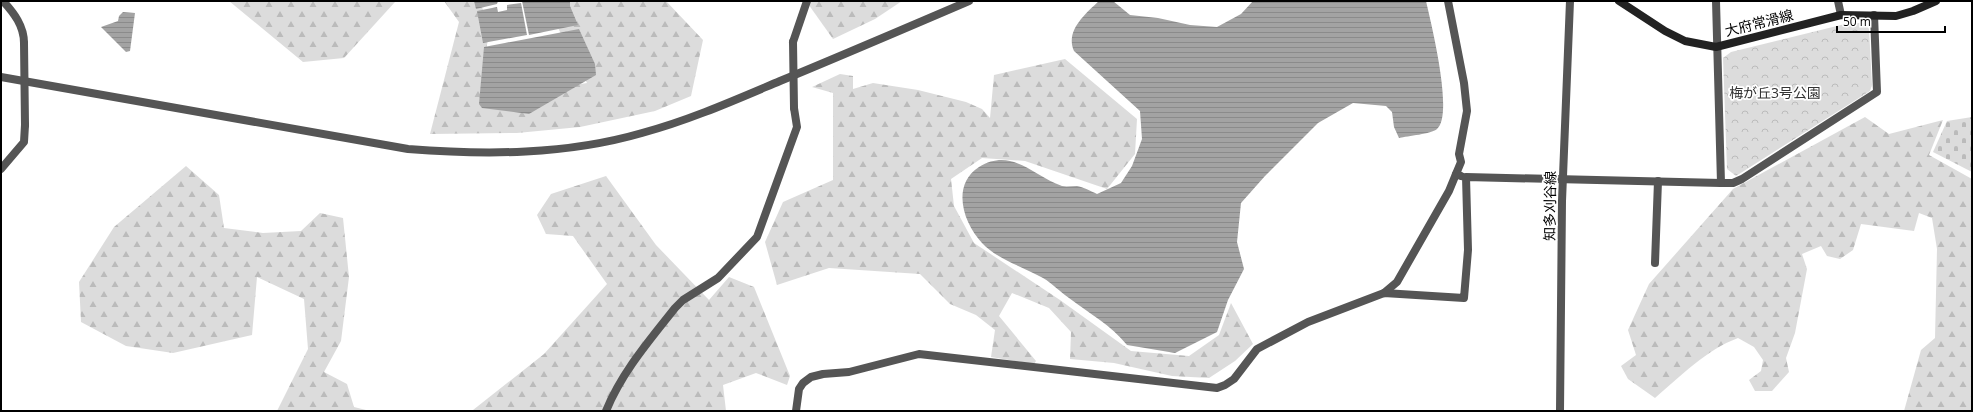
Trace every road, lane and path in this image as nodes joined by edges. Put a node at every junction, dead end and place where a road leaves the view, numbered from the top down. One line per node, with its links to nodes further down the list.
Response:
1 (2, 1): 14 (street, bridge)
2 (807, 1): 22 (street, bridge)
3 (969, 1): 13 (street)
4 (1448, 1): 15 (street)
5 (1570, 1): 17 (street, 知多刈谷線)
6 (1619, 1): 12 (main road, 大府常滑線)
7 (1716, 1): 12 (street)
8 (1838, 1): 11 (street)
9 (1936, 1): 10 (main road, 大府常滑線)
10 (1874, 15): 11 (main road, 大府常滑線); 19 (street)
11 (1842, 16): 12 (main road, 大府常滑線)
12 (1716, 47): 19 (street)
13 (1, 77)
14 (1, 169)
15 (1456, 174): 16 (street); 21 (street)
16 (1466, 177): 17 (street); 21 (street)
17 (1563, 180): 18 (street); 24 (street, 知多刈谷線)
18 (1658, 181): 19 (street); 20 (street)
19 (1721, 183)
20 (1655, 262)
21 (1384, 293): 23 (street)
22 (606, 411)
23 (796, 411)
24 (1560, 411)

